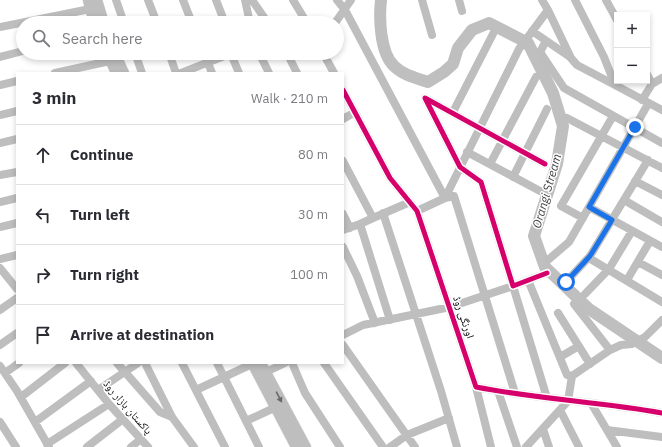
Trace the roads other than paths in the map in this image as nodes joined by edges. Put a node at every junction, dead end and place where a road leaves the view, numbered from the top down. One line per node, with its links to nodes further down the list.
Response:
1 (97, 0): 23 (main road)
2 (116, 0): 24 (street)
3 (148, 0): 25 (street)
4 (183, 0): 26 (street)
5 (216, 0): 27 (street)
6 (245, 0): 28 (street)
7 (252, 0): 29 (street)
8 (293, 0): 30 (street)
9 (337, 0): 17 (street)
10 (351, 0): 17 (street)
11 (422, 0): 36 (street)
12 (459, 0): 19 (street)
13 (542, 0): 18 (street)
14 (575, 0): 70 (street)
15 (606, 0): 20 (street)
16 (89, 4): 21 (street); 22 (main road)
17 (345, 10): 31 (street); 105 (street)
18 (548, 10): 34 (street); 40 (street)
19 (462, 11)
20 (614, 15)
21 (43, 16)
22 (92, 16)
23 (102, 16)
24 (122, 16)
25 (154, 16)
26 (189, 16)
27 (222, 16)
28 (248, 16)
29 (263, 16)
30 (303, 16)
31 (340, 16)
32 (16, 23): 33 (street)
33 (0, 27)
34 (532, 31): 37 (street); 82 (street)
35 (494, 32): 77 (street)
36 (432, 35)
37 (546, 41): 40 (street); 79 (street)
38 (16, 53): 39 (street)
39 (0, 57)
40 (570, 57): 70 (street)
41 (98, 60): 53 (street)
42 (112, 60): 54 (main road)
43 (114, 60): 55 (main road)
44 (137, 60): 56 (street)
45 (171, 60): 57 (street)
46 (207, 60): 52 (street)
47 (215, 60): 52 (street)
48 (234, 60): 60 (street)
49 (262, 60): 61 (street)
50 (290, 60): 62 (street)
51 (327, 60): 63 (street)
52 (208, 63): 58 (street); 59 (street)
53 (58, 72)
54 (116, 72)
55 (123, 72)
56 (142, 72)
57 (176, 72)
58 (184, 72)
59 (212, 72)
60 (239, 72)
61 (268, 72)
62 (296, 72)
63 (333, 72)
64 (536, 77): 86 (street)
65 (662, 78): 68 (street)
66 (650, 80): 68 (street)
67 (16, 81): 69 (street)
68 (652, 84): 72 (street)
69 (0, 85)
70 (615, 85): 72 (street)
71 (344, 92): 76 (street, اورنگی روڈ)
72 (645, 102): 74 (street); 83 (street)
73 (547, 109): 91 (street)
74 (662, 110)
75 (16, 111): 78 (street)
76 (355, 112): 80 (street); 108 (street, اورنگی روڈ)
77 (453, 112): 82 (street); 96 (street)
78 (0, 115)
79 (613, 116): 83 (street); 84 (street)
80 (344, 118)
81 (567, 118): 84 (street)
82 (480, 127): 86 (street); 90 (street)
83 (635, 127): 88 (street); 89 (street)
84 (602, 136): 89 (street); 113 (street)
85 (16, 139): 87 (street)
86 (502, 140): 91 (street); 94 (street)
87 (0, 143)
88 (662, 143)
89 (623, 147): 92 (street); 109 (street)
90 (467, 152): 94 (street); 96 (street)
91 (525, 152): 95 (street); 100 (street)
92 (648, 160): 97 (street); 101 (street)
93 (344, 163): 112 (street)
94 (490, 164): 100 (street)
95 (545, 164)
96 (460, 167): 105 (street); 138 (street)
97 (662, 168)
98 (16, 172): 99 (street)
99 (0, 175)
100 (513, 177): 102 (street)
101 (635, 181): 103 (street); 106 (street)
102 (540, 191)
103 (662, 195)
104 (16, 198): 107 (street)
105 (445, 198): 110 (street); 140 (street)
106 (624, 200): 115 (street); 116 (street)
107 (0, 202)
108 (410, 202): 110 (street, اورنگی روڈ); 111 (street)
109 (589, 207): 113 (street); 115 (street)
110 (417, 211): 144 (street, اورنگی روڈ)
111 (384, 213): 112 (street); 147 (street)
112 (373, 218): 118 (street)
113 (583, 218): 128 (street)
114 (344, 219): 120 (street)
115 (612, 220): 121 (street); 126 (street)
116 (662, 222)
117 (16, 223): 119 (street)
118 (360, 224): 120 (street); 148 (street)
119 (0, 227)
120 (346, 229)
121 (632, 231): 122 (street); 130 (street)
122 (650, 241): 123 (street); 129 (street)
123 (662, 247)
124 (344, 249): 150 (street)
125 (16, 255): 127 (street)
126 (589, 258): 130 (street); 137 (street)
127 (0, 259)
128 (548, 260)
129 (638, 262): 133 (street); 135 (street)
130 (609, 269): 135 (street); 139 (street)
131 (1, 270): 136 (street)
132 (546, 273): 134 (street)
133 (662, 275)
134 (528, 280): 138 (street); 157 (street)
135 (627, 280): 142 (street)
136 (14, 281)
137 (566, 282)
138 (513, 286): 140 (street); 185 (street)
139 (585, 294)
140 (485, 295): 144 (street); 183 (street)
141 (16, 299): 145 (street)
142 (662, 302)
143 (574, 304): 156 (street)
144 (450, 307): 147 (street); 179 (street, اورنگی روڈ)
145 (0, 310)
146 (558, 313): 155 (street)
147 (417, 315): 148 (street); 193 (street)
148 (390, 320): 150 (street)
149 (662, 320): 156 (street)
150 (375, 323): 152 (street)
151 (16, 334): 153 (street)
152 (344, 334)
153 (0, 345)
154 (344, 346): 200 (street)
155 (579, 346): 157 (street); 172 (street)
156 (610, 350): 172 (street)
157 (560, 357): 176 (street)
158 (17, 364): 175 (street)
159 (64, 364): 184 (street)
160 (77, 364): 178 (street, پاکستان بازار روڈ)
161 (118, 364): 173 (street)
162 (136, 364): 173 (street)
163 (146, 364): 192 (street)
164 (183, 364): 181 (street)
165 (218, 364): 177 (street)
166 (253, 364): 177 (street)
167 (255, 364): 189 (main road)
168 (256, 364): 174 (main road)
169 (283, 364): 174 (street)
170 (292, 364): 213 (street)
171 (325, 364): 214 (street)
172 (590, 364): 176 (street)
173 (123, 372): 180 (street); 192 (street)
174 (266, 372): 212 (main road, one-way to 212)
175 (3, 373): 184 (street)
176 (572, 376): 186 (street)
177 (224, 377): 181 (street); 195 (street)
178 (91, 381): 180 (street, پاکستان بازار روڈ); 197 (street)
179 (476, 387): 182 (street); 218 (street, اورنگی روڈ)
180 (98, 390): 188 (street, پاکستان بازار روڈ)
181 (196, 390): 209 (street)
182 (498, 391): 183 (street); 219 (street)
183 (515, 394): 185 (street)
184 (21, 397): 197 (street)
185 (547, 398): 186 (street)
186 (568, 401): 187 (street); 190 (street)
187 (591, 403): 191 (street); 199 (street)
188 (109, 404): 194 (street, پاکستان بازار روڈ); 203 (street)
189 (274, 408): 195 (street); 211 (main road)
190 (560, 410): 198 (street); 222 (street)
191 (662, 413)
192 (172, 417): 208 (street)
193 (449, 418): 200 (street); 217 (street)
194 (123, 419): 202 (street, پاکستان بازار روڈ); 205 (street)
195 (246, 421): 210 (street)
196 (0, 422): 204 (street)
197 (35, 422): 203 (street)
198 (543, 429): 220 (street); 221 (street)
199 (607, 430): 201 (street); 223 (street)
200 (407, 435): 215 (street); 216 (street)
201 (662, 437)
202 (141, 439): 206 (street); 207 (street, پاکستان بازار روڈ)
203 (48, 445)
204 (16, 447)
205 (87, 447)
206 (131, 447)
207 (148, 447)
208 (194, 447)
209 (225, 447)
210 (258, 447)
211 (296, 447)
212 (306, 447)
213 (340, 447)
214 (383, 447)
215 (390, 447)
216 (415, 447)
217 (457, 447)
218 (491, 447)
219 (517, 447)
220 (526, 447)
221 (549, 447)
222 (579, 447)
223 (617, 447)

